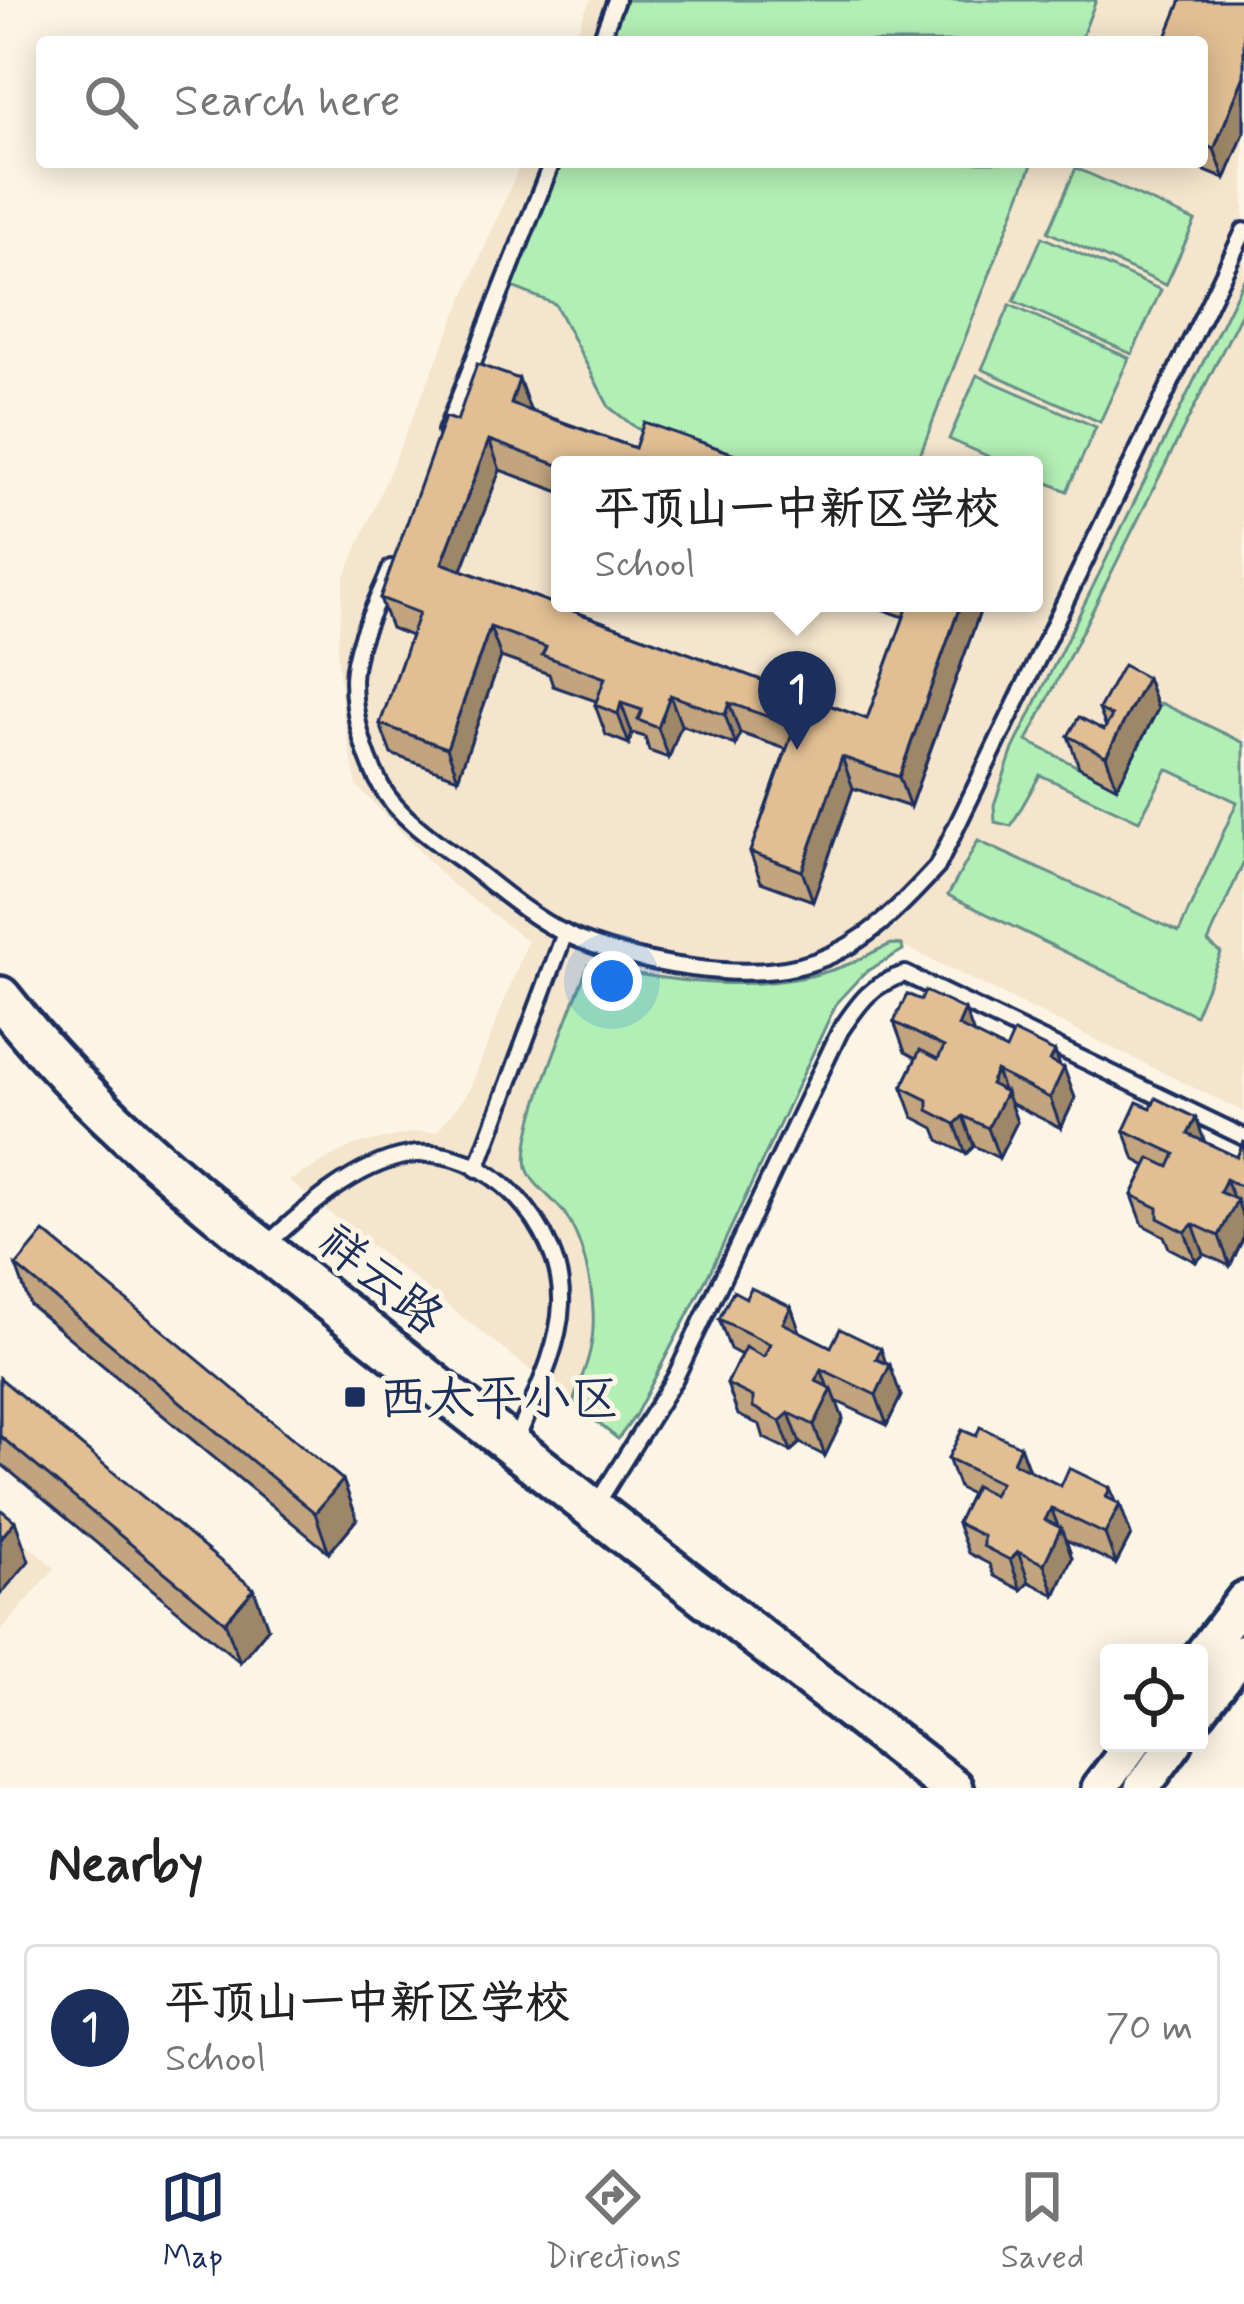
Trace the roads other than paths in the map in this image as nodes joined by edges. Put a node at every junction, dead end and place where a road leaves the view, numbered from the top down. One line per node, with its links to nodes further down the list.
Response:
1 (616, 0): 2 (lane)
2 (602, 36)
3 (550, 168): 5 (lane)
4 (1244, 231): 7 (lane)
5 (441, 443)
6 (398, 551): 7 (lane)
7 (565, 933): 10 (lane)
8 (0, 997): 11 (main road, 祥云路)
9 (1244, 1137): 13 (lane)
10 (477, 1169): 11 (lane); 12 (lane)
11 (263, 1248): 12 (main road, 祥云路)
12 (514, 1448): 13 (main road, 祥云路)
13 (593, 1509): 20 (main road, 祥云路)
14 (1244, 1599): 15 (street)
15 (1208, 1646)
16 (1244, 1651): 17 (street)
17 (1208, 1699)
18 (1126, 1752): 21 (street)
19 (1168, 1752): 22 (street)
20 (952, 1788)
21 (1099, 1788)
22 (1142, 1788)

